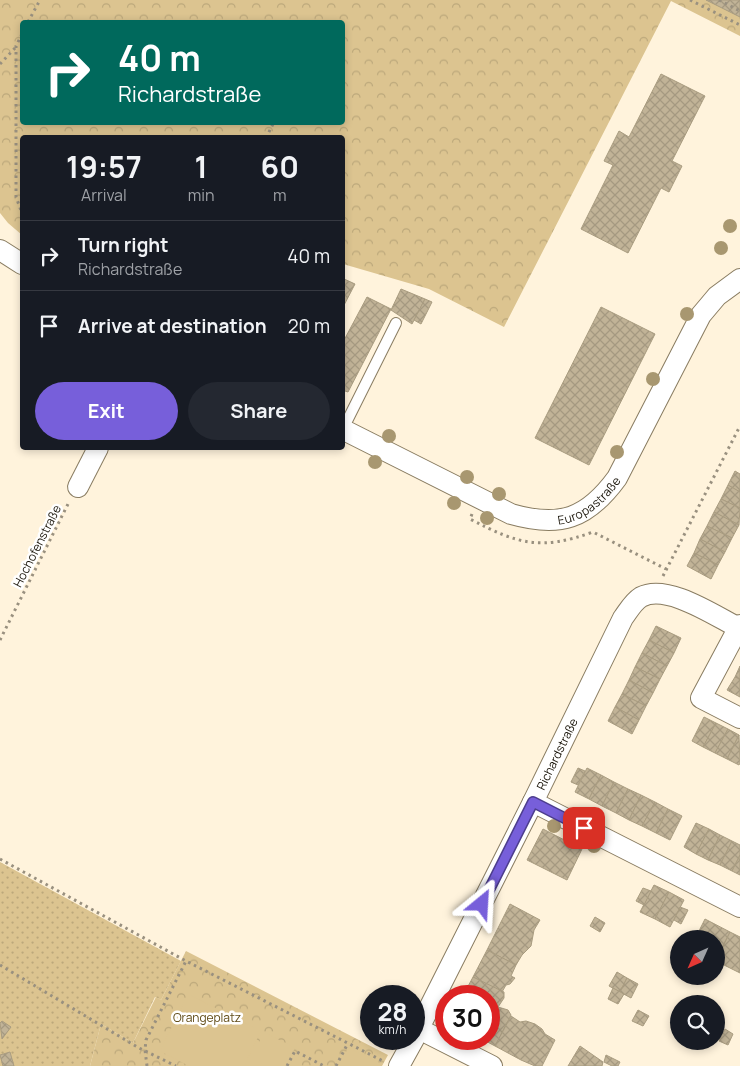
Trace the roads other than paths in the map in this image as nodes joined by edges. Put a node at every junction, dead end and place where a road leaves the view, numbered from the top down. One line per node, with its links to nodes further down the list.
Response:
1 (0, 250): 2 (street)
2 (20, 263)
3 (740, 279): 6 (street, Europastraße)
4 (396, 323): 5 (lane)
5 (345, 425)
6 (345, 430)
7 (97, 450): 8 (street)
8 (78, 488)
9 (739, 627): 10 (street); 11 (street, Richardstraße)
10 (740, 718)
11 (533, 802): 12 (street, Richardstraße); 13 (street)
12 (740, 907)
13 (425, 1015)
14 (425, 1039): 17 (street)
15 (403, 1050): 16 (street)
16 (392, 1064)
17 (492, 1066)

